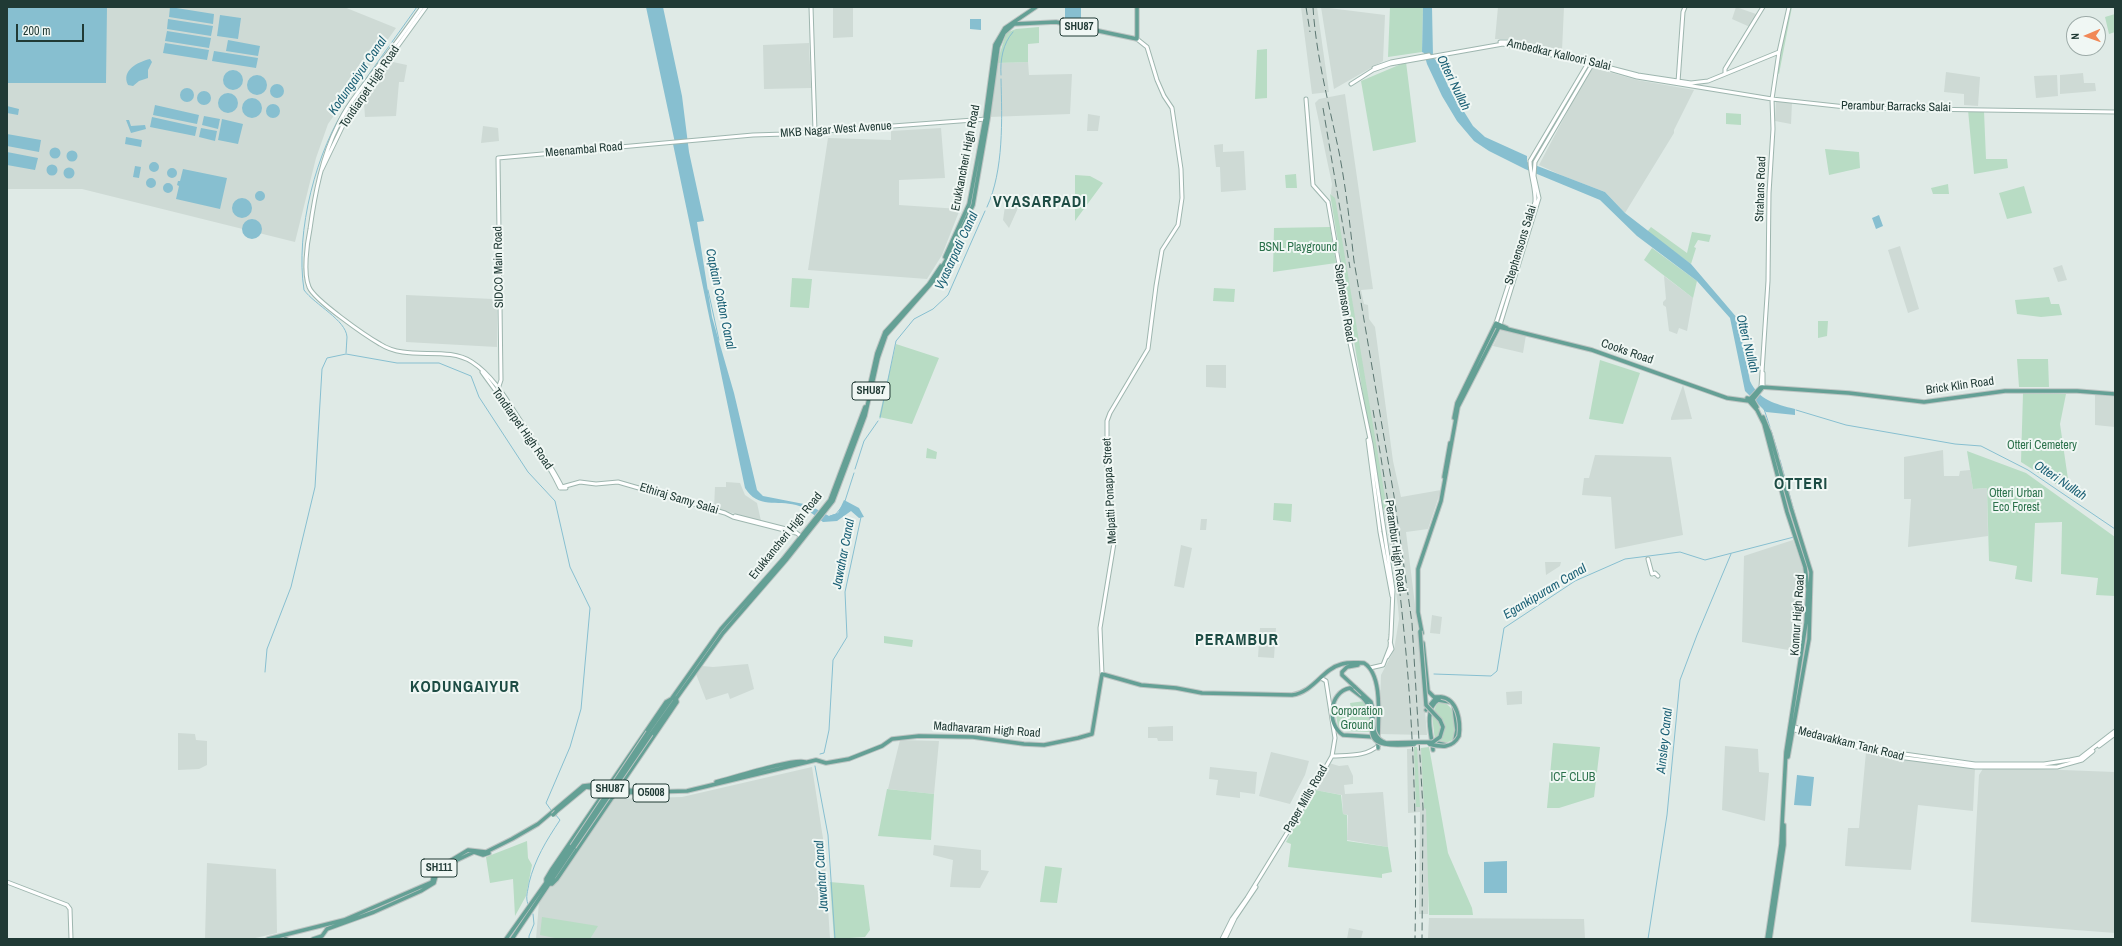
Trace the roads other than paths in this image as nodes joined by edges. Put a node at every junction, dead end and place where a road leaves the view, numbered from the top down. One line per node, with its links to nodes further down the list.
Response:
1 (422, 7): 22 (main road, Tondiarpet High Road)
2 (426, 7): 22 (main road, Tondiarpet High Road)
3 (811, 7): 19 (main road)
4 (1036, 7): 18 (main road, Erukkancheri High Road / SHU87)
5 (1137, 7): 9 (main road)
6 (1685, 7): 13 (main road)
7 (1763, 7): 12 (main road)
8 (1789, 7): 10 (main road, Strahans Road)
9 (1137, 39): 18 (main road, SHU87); 37 (main road, Melpatti Ponappa Street)
10 (1779, 52): 12 (main road); 16 (main road, Strahans Road)
11 (1590, 63): 13 (main road, Ambedkar Kalloori Salai); 14 (main road, Ambedkar Kalloori Salai); 23 (main road, Stephensons Salai); 23 (main road, Stephensons Salai)
12 (1725, 73): 13 (main road)
13 (1678, 83): 16 (main road, Perambur Barracks Salai)
14 (1350, 84)
15 (1306, 99): 33 (main road, Stephenson Road)
16 (1772, 99): 17 (main road, Perambur Barracks Salai); 26 (main road, Strahans Road)
17 (2115, 112)
18 (987, 119): 19 (main road, MKB Nagar West Avenue); 30 (main road, Erukkancheri High Road / SHU87)
19 (815, 131): 20 (main road, MKB Nagar West Avenue)
20 (670, 143): 21 (main road, Meenambal Road)
21 (498, 158): 25 (main road, SIDCO Main Road)
22 (321, 171): 25 (main road, Tondiarpet High Road)
23 (1532, 176): 24 (main road, Stephensons Salai)
24 (1497, 325): 28 (main road, Cooks Road); 34 (main road, Perambur High Road)
25 (497, 389): 29 (main road, Tondiarpet High Road)
26 (1761, 389): 27 (main road, Brick Klin Road); 28 (main road)
27 (2115, 394)
28 (1751, 400): 44 (main road, Konnur High Road); 44 (main road, Konnur High Road)
29 (562, 488): 30 (main road, Ethiraj Samy Salai)
30 (802, 538): 41 (main road, SHU87)
31 (1648, 559): 32 (main road)
32 (1658, 576)
33 (1392, 597): 36 (main road, Perambur High Road)
34 (1420, 629): 40 (main road, Perambur High Road); 52 (main road, bridge)
35 (1367, 665): 36 (main road); 38 (main road); 52 (main road, bridge)
36 (1371, 669): 48 (main road); 49 (main road)
37 (1102, 674): 38 (main road); 60 (main road, Madhavaram High Road)
38 (1321, 678): 50 (main road)
39 (1425, 695): 40 (main road)
40 (1431, 695): 42 (main road)
41 (674, 698): 56 (main road); 57 (main road); 67 (main road, SHU87, bridge)
42 (1440, 698): 43 (main road); 47 (main road, bridge); 52 (main road, bridge); 54 (main road)
43 (1426, 710)
44 (1791, 727): 45 (main road, Medavakkam Tank Road); 46 (main road, Medavakkam Tank Road); 76 (main road, Konnur High Road)
45 (2115, 731)
46 (2115, 734)
47 (1343, 735): 48 (main road); 50 (main road)
48 (1369, 736): 49 (main road)
49 (1378, 737): 53 (main road)
50 (1335, 738): 55 (main road)
51 (1384, 741): 53 (main road, Paper Mills Road)
52 (1433, 742)
53 (1378, 747): 55 (main road, Paper Mills Road)
54 (1434, 750)
55 (1332, 756): 65 (main road, Paper Mills Road)
56 (620, 769): 57 (main road); 59 (main road)
57 (627, 774): 58 (main road)
58 (618, 788): 60 (main road, O5008); 61 (main road)
59 (606, 790): 62 (main road); 64 (main road, SH111)
60 (687, 790): 61 (main road, O5008)
61 (615, 793): 63 (main road)
62 (598, 801): 63 (main road); 67 (main road)
63 (606, 806): 67 (main road)
64 (554, 813): 70 (main road, SH111); 71 (main road, SH111)
65 (1265, 870): 74 (main road, Paper Mills Road); 75 (main road, Paper Mills Road)
66 (7, 882): 69 (main road)
67 (548, 884): 68 (main road, SHU87); 68 (main road, SHU87)
68 (525, 918): 72 (main road, SHU87); 73 (main road, SHU87)
69 (71, 939)
70 (268, 939)
71 (313, 939)
72 (506, 939)
73 (512, 939)
74 (1222, 939)
75 (1225, 939)
76 (1769, 939)

